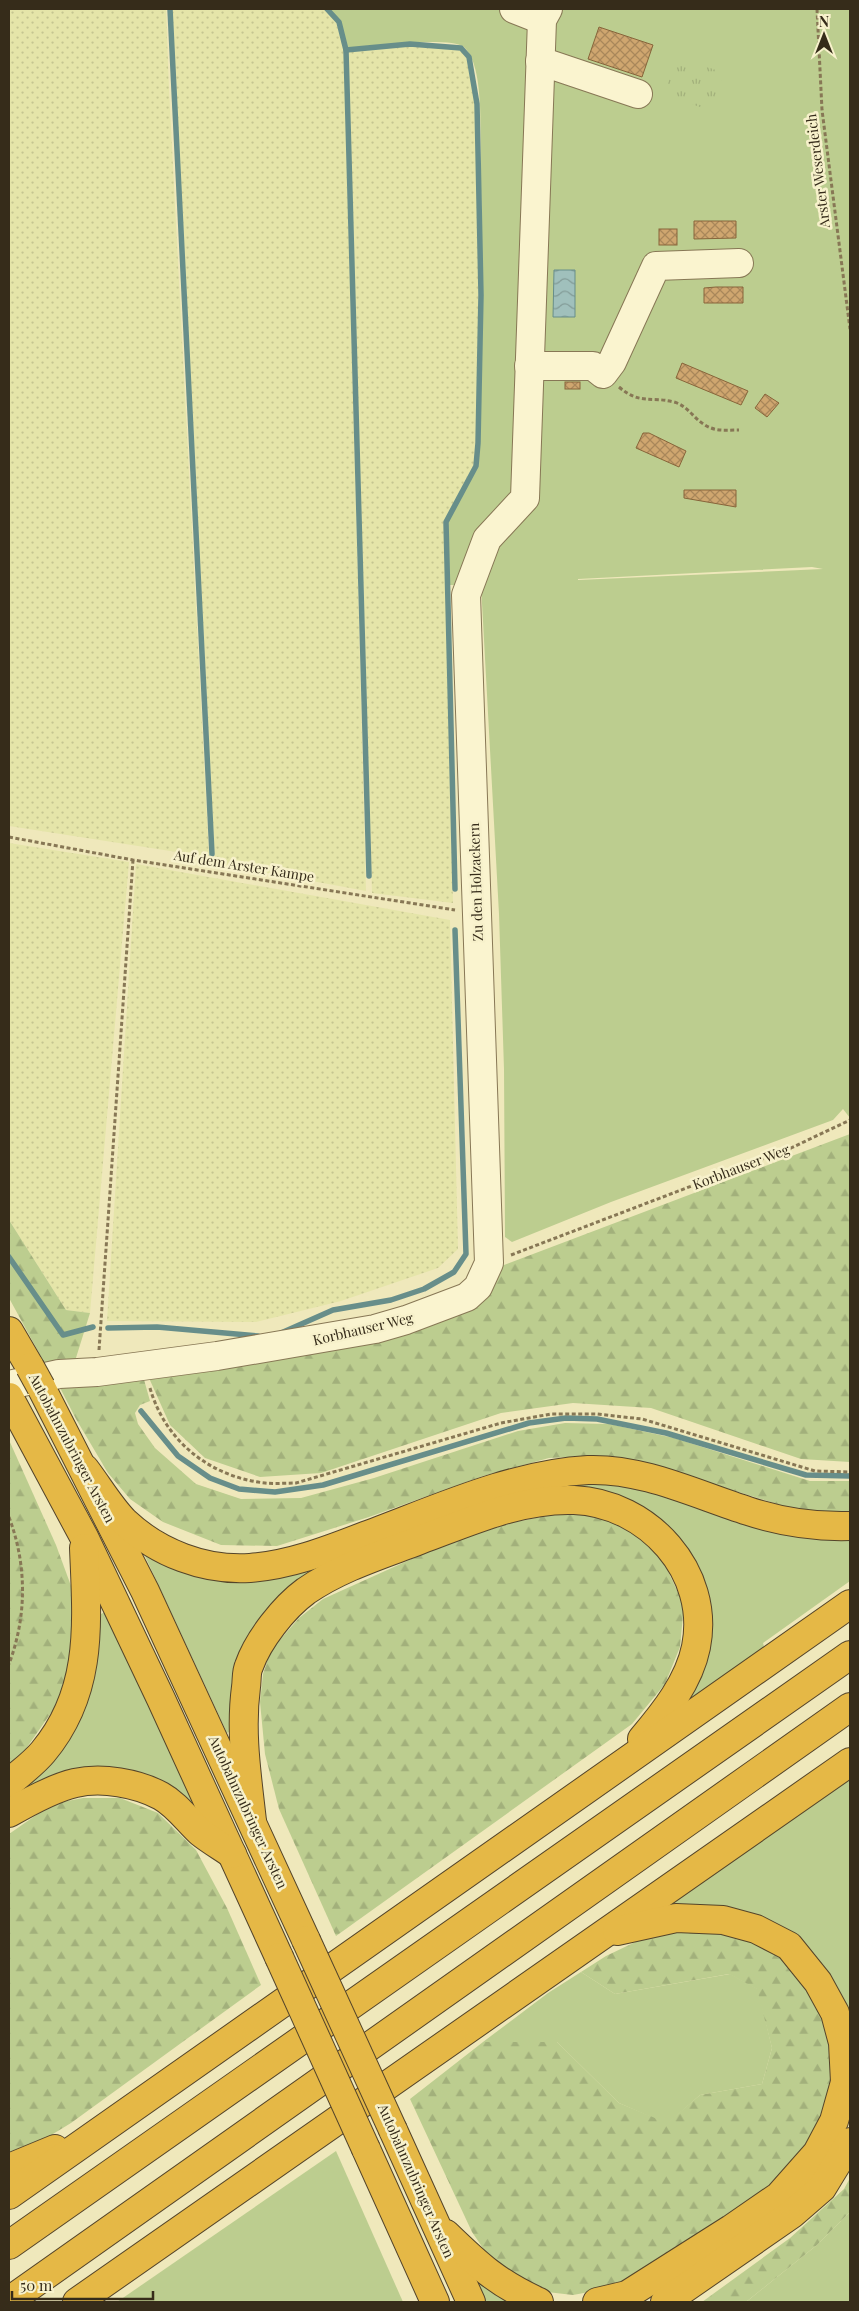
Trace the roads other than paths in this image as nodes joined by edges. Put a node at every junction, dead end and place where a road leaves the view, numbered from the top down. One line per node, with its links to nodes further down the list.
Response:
1 (514, 9): 2 (lane)
2 (545, 14): 3 (lane, Zu den Holzackern)
3 (540, 61): 4 (lane); 6 (lane, Zu den Holzackern)
4 (638, 94)
5 (739, 263): 6 (lane)
6 (529, 366): 7 (lane, Zu den Holzackern)
7 (489, 1263): 9 (lane, Korbhauser Weg)
8 (9, 1331): 11 (highway, Autobahnzubringer Arsten)
9 (9, 1385)
10 (9, 1397): 13 (highway)
11 (85, 1469): 12 (highway); 21 (highway, Autobahnzubringer Arsten)
12 (850, 1526)
13 (84, 1537): 19 (highway); 22 (highway)
14 (850, 1604): 18 (highway)
15 (850, 1655): 29 (highway)
16 (850, 1707): 31 (highway)
17 (850, 1762): 23 (highway)
18 (619, 1766): 21 (highway); 24 (highway)
19 (9, 1783)
20 (9, 1813): 22 (highway)
21 (252, 1821): 28 (highway, Autobahnzubringer Arsten, bridge)
22 (232, 1854): 30 (highway, bridge)
23 (603, 1934): 32 (highway); 37 (highway)
24 (111, 2124): 26 (highway); 27 (highway)
25 (850, 2142): 38 (highway)
26 (9, 2168)
27 (9, 2195)
28 (434, 2222): 35 (highway, Autobahnzubringer Arsten); 36 (highway)
29 (9, 2245)
30 (422, 2273): 33 (highway); 34 (highway)
31 (9, 2301)
32 (77, 2302)
33 (426, 2302)
34 (435, 2302)
35 (471, 2302)
36 (538, 2302)
37 (597, 2302)
38 (665, 2302)

